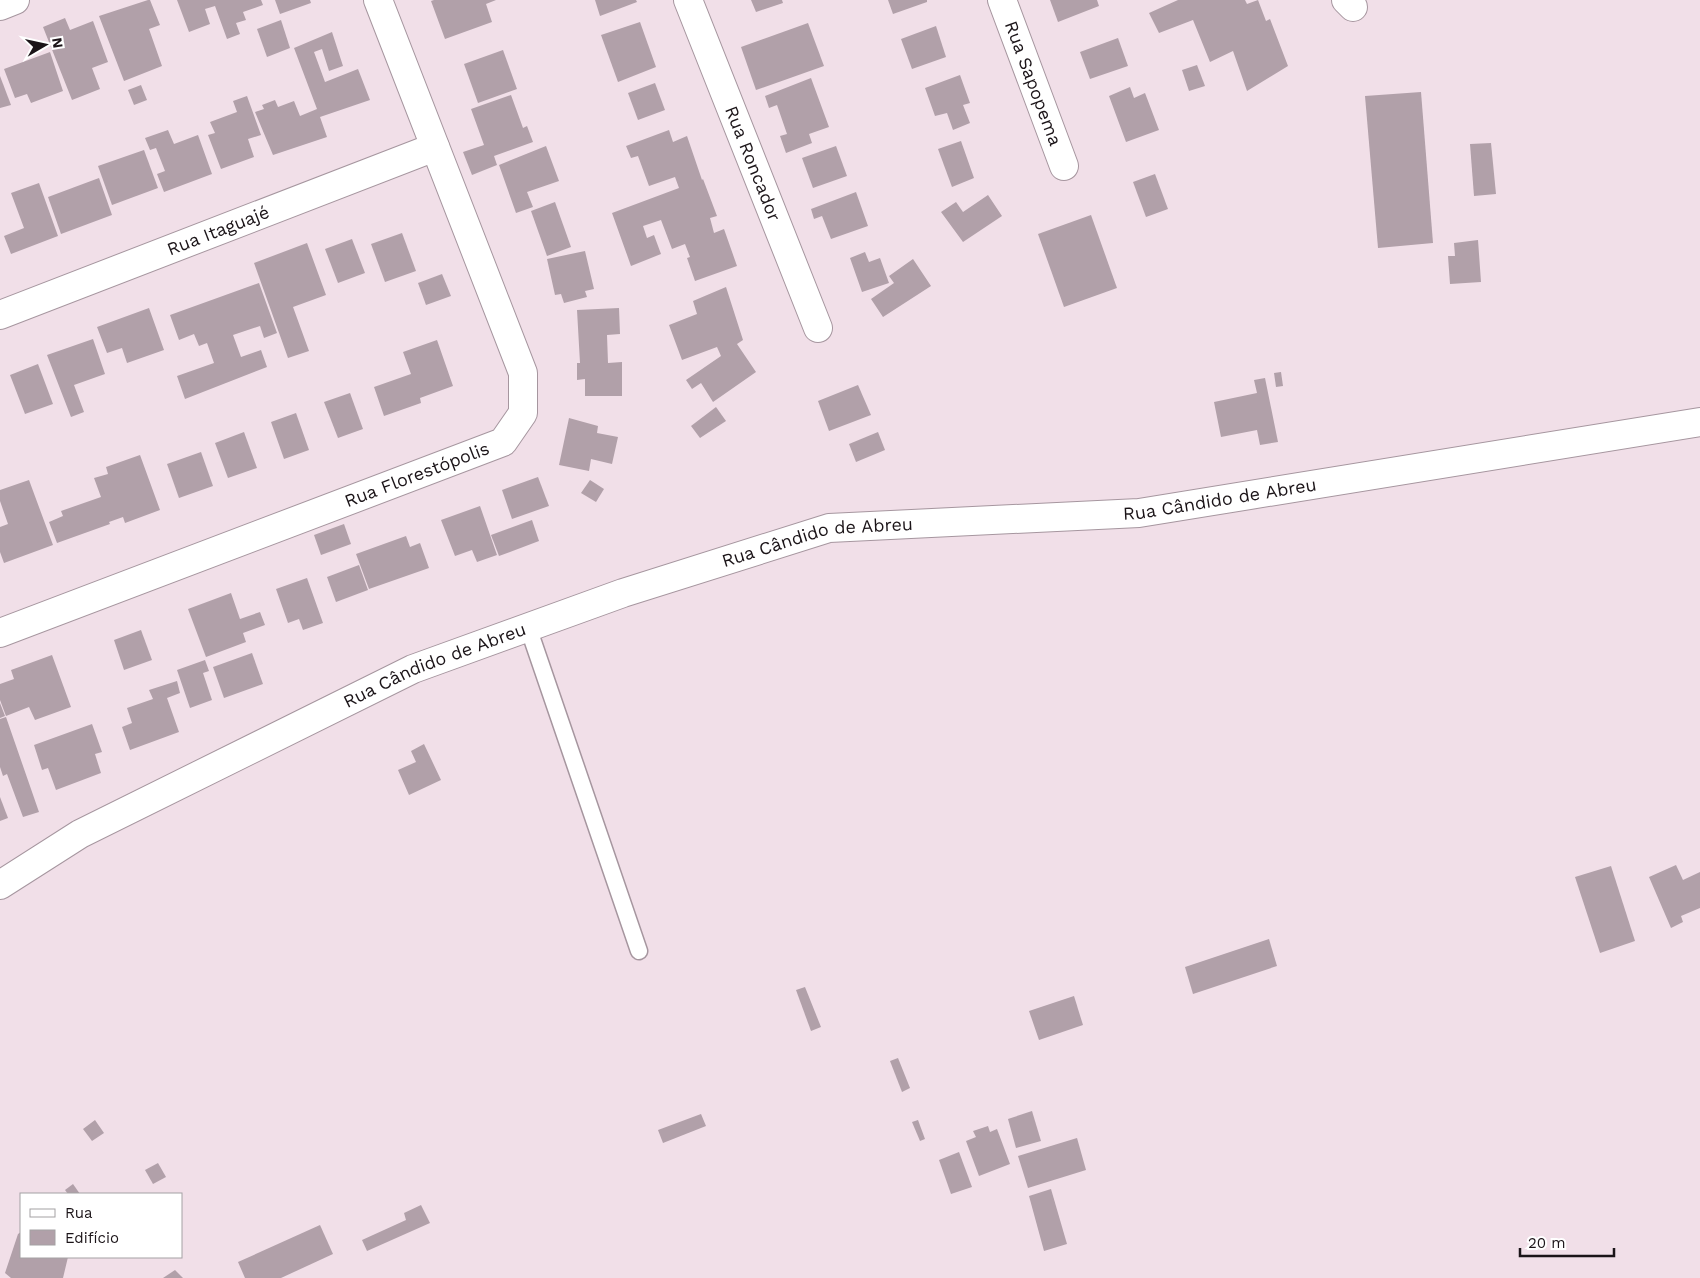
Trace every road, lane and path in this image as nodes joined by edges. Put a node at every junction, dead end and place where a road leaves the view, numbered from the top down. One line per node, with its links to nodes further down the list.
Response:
1 (15, 0): 5 (street)
2 (378, 0): 6 (street, Rua Florestópolis)
3 (688, 0): 9 (street, Rua Roncador)
4 (1002, 0): 7 (street, Rua Sapopema)
5 (0, 6)
6 (435, 147): 8 (street, Rua Itaguajé); 12 (street, Rua Florestópolis)
7 (1064, 166)
8 (0, 315)
9 (818, 328)
10 (1700, 422): 11 (street, Rua Cândido de Abreu)
11 (528, 627): 13 (street, Rua Cândido de Abreu); 14 (lane)
12 (0, 633)
13 (0, 885)
14 (639, 951)

